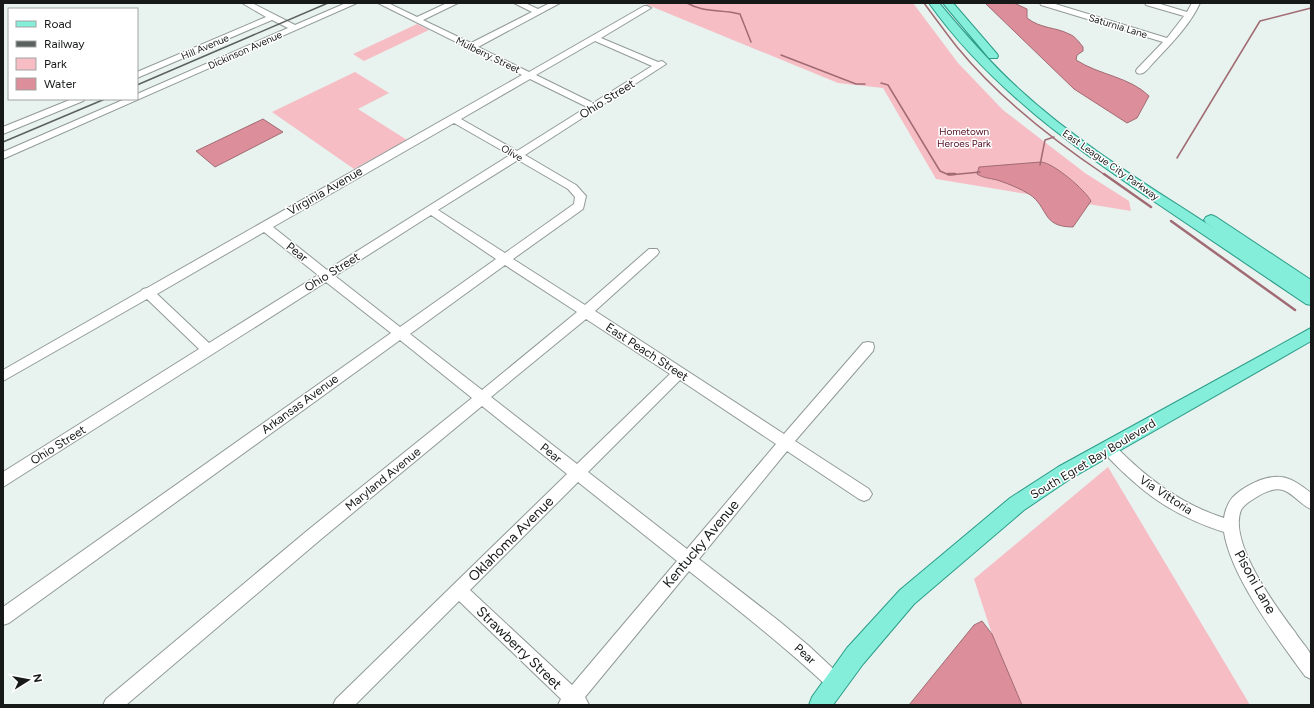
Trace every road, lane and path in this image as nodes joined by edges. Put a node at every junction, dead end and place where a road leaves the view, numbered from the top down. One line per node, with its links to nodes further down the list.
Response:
1 (246, 3): 15 (street)
2 (353, 3): 17 (street, Dickinson Avenue)
3 (382, 3): 16 (street, Mulberry Street)
4 (454, 3): 16 (street)
5 (518, 3): 13 (street)
6 (556, 3): 13 (street)
7 (934, 3): 36 (main road, East League City Parkway)
8 (948, 3): 39 (main road, East League City Parkway)
9 (1044, 3): 19 (street, Saturnia Lane)
10 (1149, 3): 14 (street)
11 (1196, 3): 14 (street)
12 (647, 8): 18 (street, Virginia Avenue)
13 (538, 12): 20 (street)
14 (1189, 14): 19 (street)
15 (272, 18): 17 (street); 22 (street, Hill Avenue)
16 (417, 20): 20 (street, Mulberry Street)
17 (294, 28): 24 (street, Dickinson Avenue)
18 (594, 38): 23 (street, Virginia Avenue); 27 (street, Ohio Street)
19 (1168, 41): 21 (street)
20 (471, 47): 23 (street, Mulberry Street)
21 (1140, 71)
22 (138, 75)
23 (529, 75): 27 (street, Mulberry Street); 28 (street, Virginia Avenue)
24 (138, 97)
25 (78, 100): 29 (street)
26 (131, 100): 30 (street)
27 (594, 107): 31 (street, Ohio Street)
28 (453, 118): 31 (street, Olive); 34 (street, Virginia Avenue)
29 (3, 131)
30 (3, 156)
31 (517, 156): 32 (street, Olive); 33 (street, Ohio Street)
32 (572, 187): 37 (street, Arkansas Avenue)
33 (430, 210): 37 (street, East Peach Street); 38 (street, Ohio Street)
34 (265, 227): 38 (street, Pear); 42 (street, Virginia Avenue)
35 (653, 252): 44 (street, Maryland Avenue)
36 (1244, 256): 43 (main road, East League City Parkway); 45 (main road)
37 (504, 258): 44 (street, East Peach Street); 46 (street, Arkansas Avenue)
38 (326, 275): 46 (street, Pear); 49 (street, Ohio Street)
39 (1294, 276): 40 (main road); 41 (main road, East League City Parkway)
40 (1311, 283)
41 (1311, 287)
42 (147, 292): 49 (street); 51 (street, Virginia Avenue)
43 (1311, 300)
44 (586, 312): 50 (street, East Peach Street); 52 (street, Maryland Avenue)
45 (1311, 314)
46 (398, 333): 52 (street, Pear); 62 (street, Arkansas Avenue)
47 (1311, 333): 54 (main road, South Egret Bay Boulevard)
48 (868, 347): 53 (street, Kentucky Avenue)
49 (208, 350): 56 (street, Ohio Street)
50 (679, 373): 53 (street, East Peach Street); 55 (street, Oklahoma Avenue)
51 (3, 376)
52 (481, 398): 55 (street, Pear); 66 (street, Maryland Avenue)
53 (786, 442): 57 (street, East Peach Street); 60 (street, Kentucky Avenue)
54 (1108, 448): 59 (street, Via Vittoria); 64 (main road, South Egret Bay Boulevard)
55 (577, 474): 60 (street, Pear); 61 (street, Oklahoma Avenue)
56 (3, 480)
57 (864, 494)
58 (1311, 502): 59 (street, Pisoni Lane)
59 (1232, 528): 63 (street, Pisoni Lane)
60 (688, 560): 64 (street, Pear); 65 (street, Kentucky Avenue)
61 (459, 590): 65 (street, Strawberry Street); 67 (street, Oklahoma Avenue)
62 (3, 617)
63 (1311, 670)
64 (835, 682): 68 (main road, South Egret Bay Boulevard)
65 (573, 703)
66 (112, 705)
67 (342, 705)
68 (820, 705)

